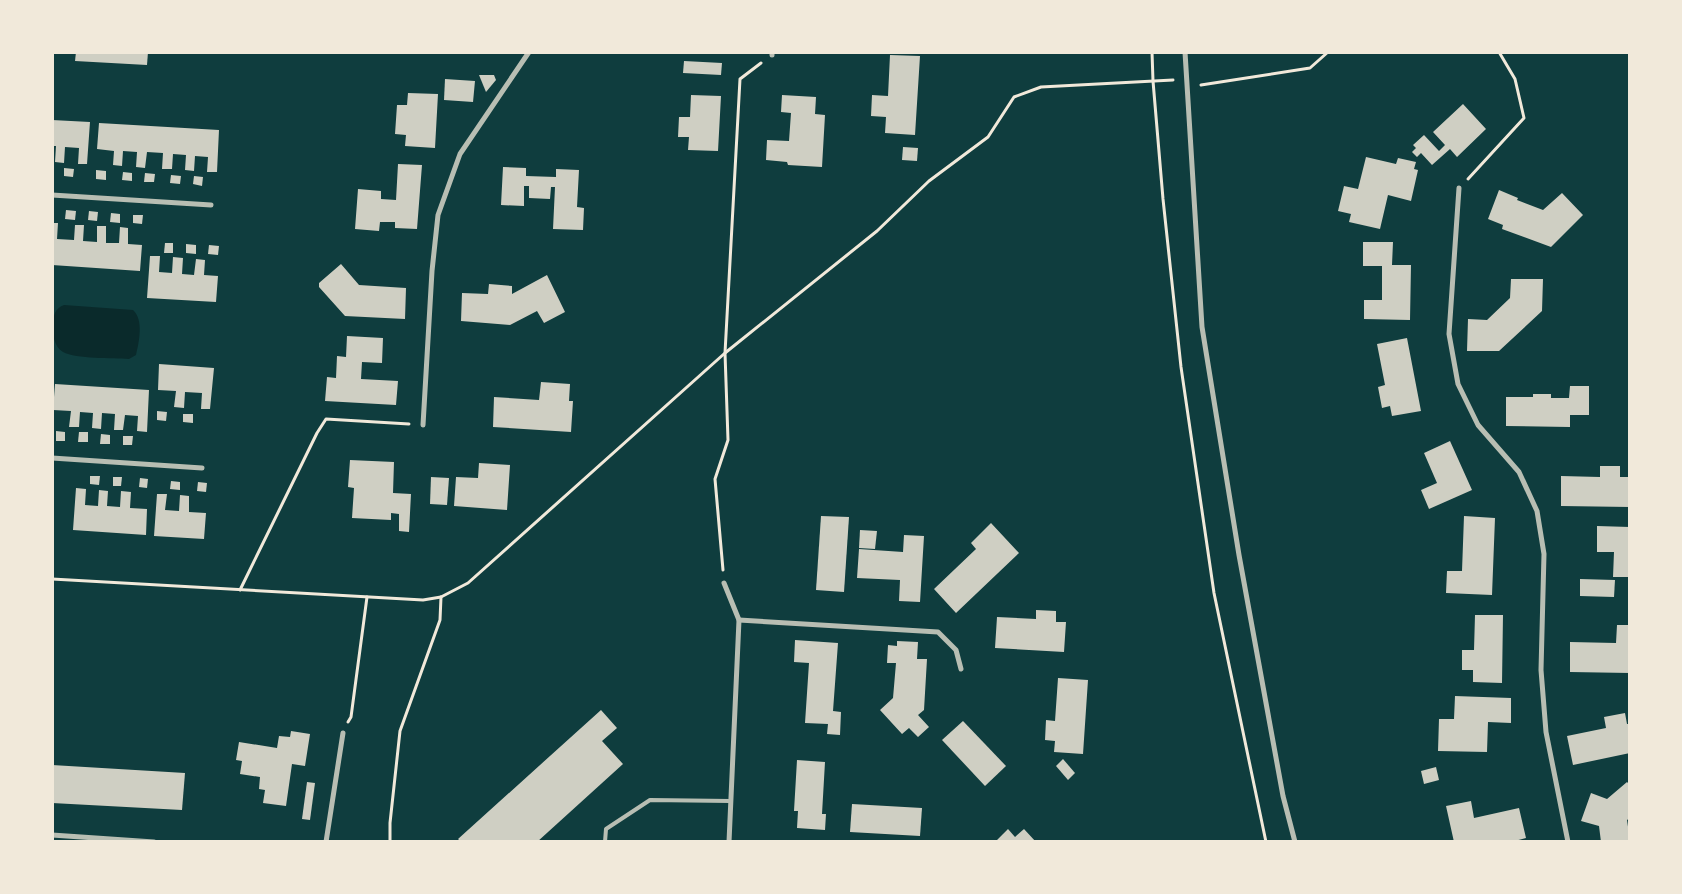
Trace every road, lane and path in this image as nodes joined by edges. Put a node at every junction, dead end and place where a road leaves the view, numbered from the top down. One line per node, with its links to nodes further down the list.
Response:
1 (528, 52): 13 (street)
2 (1152, 52): 8 (path)
3 (1185, 52): 7 (street)
4 (1328, 52): 7 (path)
5 (1499, 52): 9 (path)
6 (772, 54): 12 (path)
7 (1186, 80): 8 (path); 32 (street)
8 (1153, 81): 12 (path); 31 (path)
9 (1459, 188): 33 (street)
10 (52, 195): 11 (street)
11 (212, 205)
12 (725, 353): 17 (path); 20 (path)
13 (423, 425): 18 (path)
14 (52, 458): 15 (street)
15 (202, 468)
16 (52, 579): 18 (path)
17 (724, 583): 21 (street)
18 (240, 590): 19 (path)
19 (367, 597): 20 (path); 23 (path)
20 (441, 597): 28 (path)
21 (740, 620): 22 (street); 24 (street)
22 (961, 669)
23 (343, 733): 27 (street)
24 (730, 801): 29 (lane); 30 (street)
25 (52, 835): 26 (street)
26 (154, 842)
27 (326, 842)
28 (390, 842)
29 (605, 842)
30 (729, 842)
31 (1266, 842)
32 (1295, 842)
33 (1568, 842)

